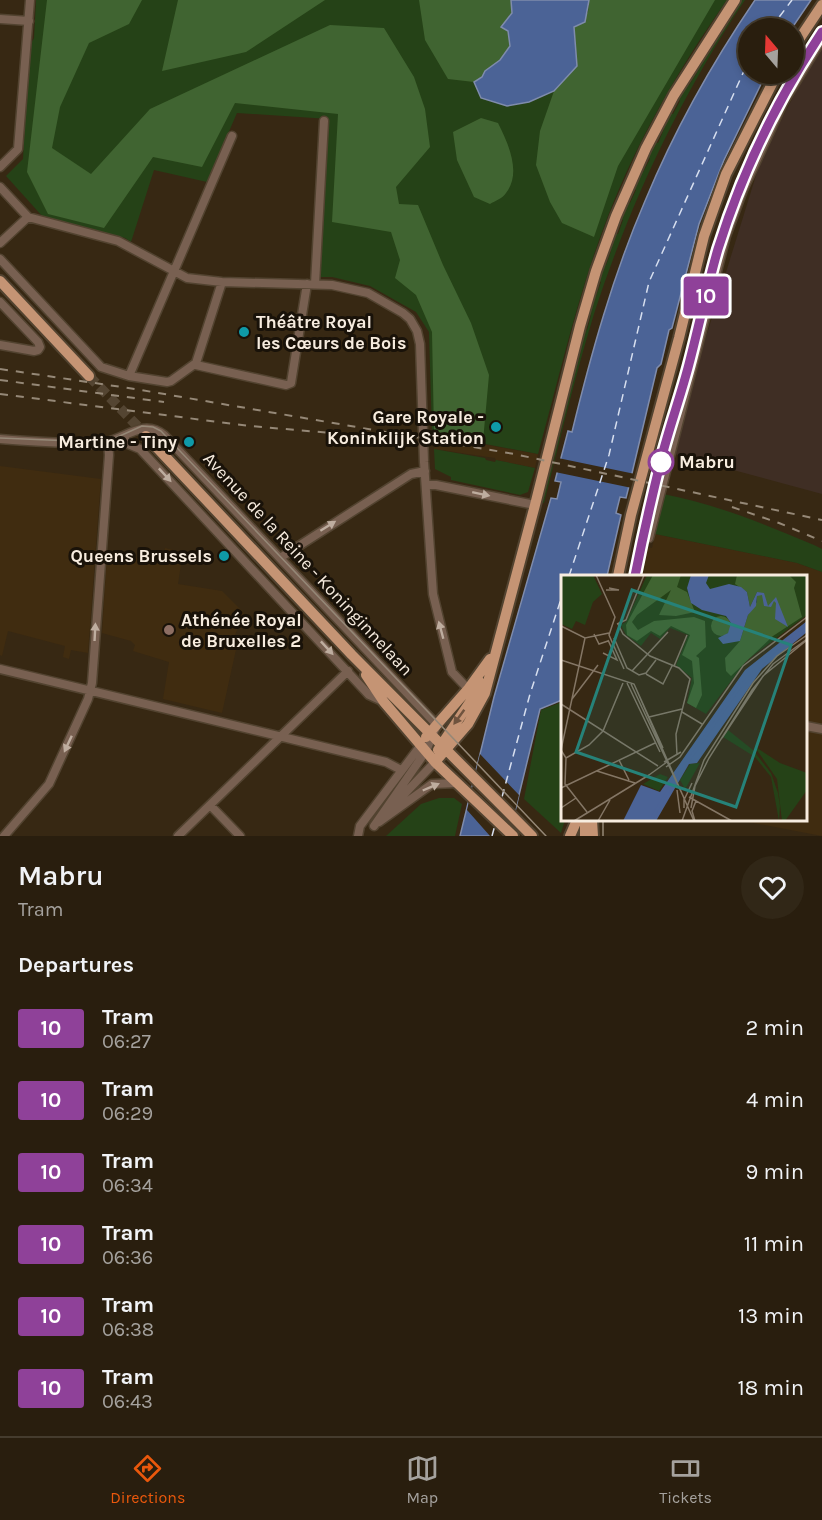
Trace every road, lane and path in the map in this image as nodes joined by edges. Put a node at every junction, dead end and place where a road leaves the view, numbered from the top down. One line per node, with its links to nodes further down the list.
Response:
1 (30, 0): 5 (street)
2 (735, 0): 31 (main road)
3 (822, 5): 6 (main road)
4 (0, 19): 5 (street)
5 (29, 21): 11 (street)
6 (804, 32)
7 (822, 39): 32 (street)
8 (772, 84): 34 (main road)
9 (324, 121): 19 (street)
10 (232, 136): 16 (street)
11 (0, 167)
12 (0, 187): 13 (street)
13 (28, 217): 14 (street); 16 (street)
14 (0, 243)
15 (0, 259): 24 (street)
16 (173, 272): 18 (street); 24 (street)
17 (0, 281): 23 (main road)
18 (222, 282): 19 (street); 22 (street)
19 (311, 284): 22 (street); 29 (street)
20 (0, 302): 21 (street)
21 (0, 345)
22 (196, 365): 24 (street)
23 (89, 376)
24 (129, 376)
25 (149, 432): 26 (street); 33 (street, Avenue de la Reine - Koninginnelaan); 36 (main road, Avenue de la Reine - Koninginnelaan)
26 (123, 436): 28 (street); 38 (street, Avenue de la Reine - Koninginnelaan, one-way to 38)
27 (0, 439): 28 (street)
28 (108, 442): 39 (street, one-way to 28)
29 (425, 471): 30 (street); 33 (street, one-way to 29)
30 (426, 485): 31 (street, one-way to 31); 40 (street, one-way to 30)
31 (535, 506): 35 (main road)
32 (649, 538)
33 (280, 558): 45 (street, Avenue de la Reine - Koninginnelaan)
34 (618, 575)
35 (494, 651): 40 (main road); 40 (main road)
36 (352, 655): 41 (main road, Avenue de la Reine - Koninginnelaan); 45 (main road, Avenue de la Reine - Koninginnelaan)
37 (0, 669): 39 (street)
38 (348, 671): 41 (street, Avenue de la Reine - Koninginnelaan); 44 (street)
39 (91, 690): 44 (street); 55 (street, one-way to 55)
40 (474, 696): 45 (main road, one-way to 45); 45 (main road)
41 (384, 702): 46 (main road, Avenue de la Reine - Koninginnelaan)
42 (807, 726): 43 (street)
43 (822, 729)
44 (280, 737): 48 (street); 50 (street)
45 (438, 737): 46 (main road); 47 (main road); 59 (main road, Avenue de la Reine - Koninginnelaan)
46 (423, 748): 47 (main road, Avenue de la Reine - Koninginnelaan); 48 (street); 53 (street)
47 (435, 762): 49 (main road, Avenue de la Reine - Koninginnelaan); 53 (street)
48 (401, 770): 58 (street)
49 (458, 783): 53 (street, one-way to 49); 54 (main road, Avenue de la Reine - Koninginnelaan)
50 (210, 805): 56 (street); 57 (street)
51 (577, 821): 60 (main road)
52 (577, 821): 61 (main road)
53 (374, 826): 58 (street)
54 (512, 834)
55 (4, 836)
56 (178, 836)
57 (240, 836)
58 (359, 836)
59 (532, 836)
60 (570, 836)
61 (575, 836)

